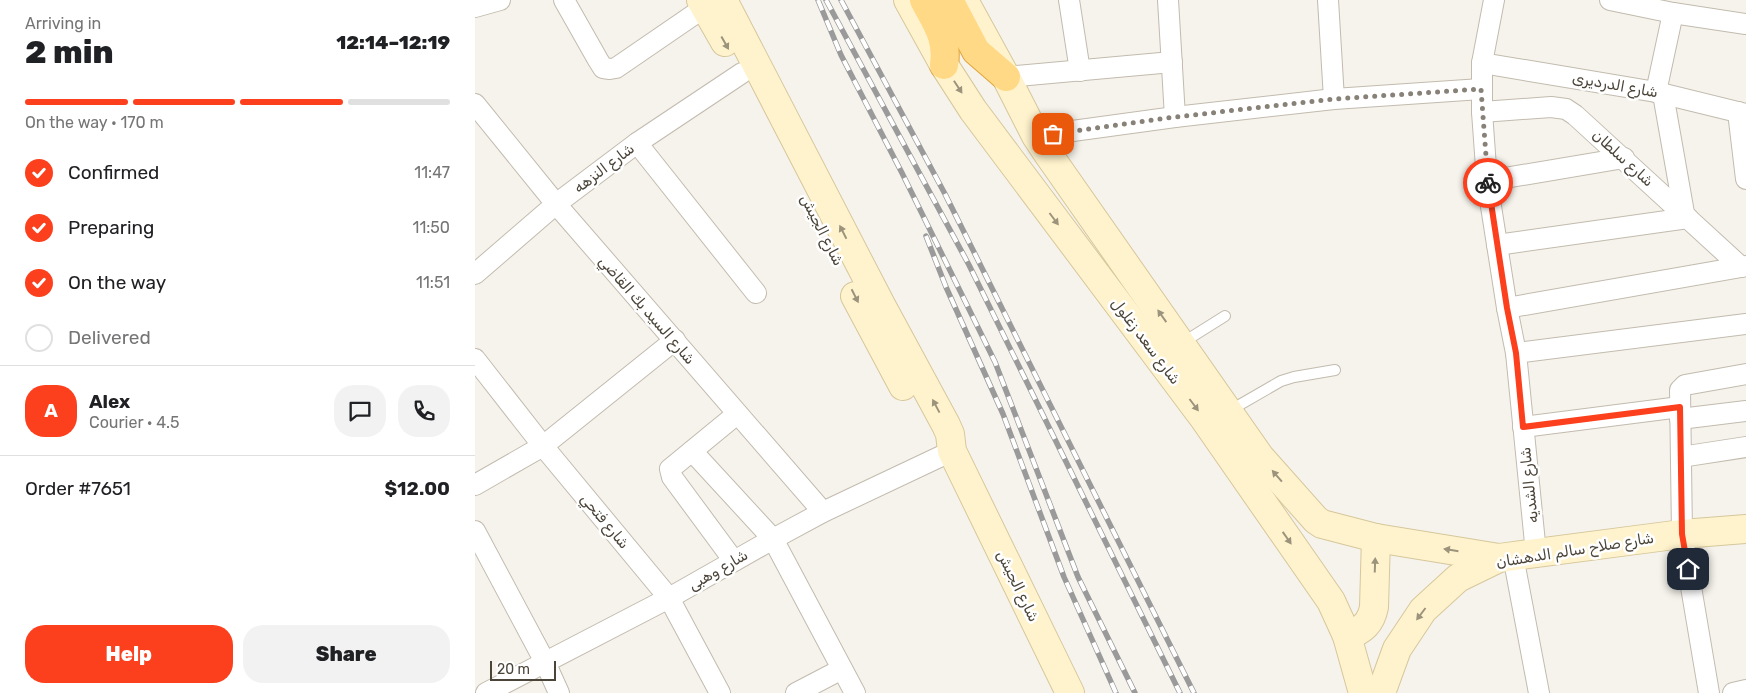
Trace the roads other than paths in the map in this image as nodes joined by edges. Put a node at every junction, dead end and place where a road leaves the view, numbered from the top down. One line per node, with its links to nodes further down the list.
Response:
1 (500, 0): 13 (street)
2 (563, 0): 12 (street)
3 (908, 0): 18 (main road, شارع سعد زغلول)
4 (924, 0): 18 (highway)
5 (949, 0): 21 (highway)
6 (964, 0): 21 (main road, شارع سعد زغلول)
7 (1069, 0): 19 (street)
8 (1168, 0): 16 (street)
9 (1328, 0): 24 (street)
10 (1494, 0): 17 (street, شارع الشديه)
11 (1611, 0): 14 (street)
12 (710, 2): 20 (main road, شارع الجيش, one-way to 20); 57 (main road, شارع الجيش, one-way to 12)
13 (475, 7)
14 (1673, 13): 15 (street); 23 (street)
15 (1746, 24)
16 (1172, 62): 19 (street); 28 (street)
17 (1482, 63): 22 (street, شارع الشديه); 23 (street, شارع الدرديرى)
18 (944, 65): 69 (main road, شارع سعد زغلول, one-way to 69)
19 (1080, 72): 21 (street)
20 (742, 73): 30 (street, شارع النزهه); 57 (main road, شارع الجيش, one-way to 57)
21 (1006, 77): 29 (main road, شارع سعد زغلول)
22 (1481, 89): 24 (street); 26 (street, شارع الشديه)
23 (1660, 93): 27 (street, شارع الدرديرى); 35 (street)
24 (1334, 99): 28 (street)
25 (475, 104): 34 (street, شارع السيد بك القاضي)
26 (1482, 112): 31 (street, شارع سلطان); 33 (street, شارع الشديه)
27 (1742, 113): 32 (street)
28 (1175, 117): 29 (street)
29 (1036, 136): 44 (main road, شارع سعد زغلول, one-way to 29)
30 (637, 143): 34 (street, شارع النزهه); 39 (street)
31 (1624, 158): 33 (street); 35 (street, شارع سلطان)
32 (1746, 179)
33 (1487, 181): 36 (street, شارع الشديه)
34 (556, 204): 38 (street, شارع النزهه); 43 (street, شارع السيد بك القاضي)
35 (1686, 216): 36 (street); 37 (street, شارع سلطان)
36 (1497, 245): 40 (street, شارع الشديه)
37 (1743, 266): 40 (street)
38 (475, 274)
39 (756, 293)
40 (1507, 308): 45 (street, شارع الشديه)
41 (1225, 316): 44 (lane)
42 (1746, 324): 45 (street)
43 (675, 340): 52 (street, شارع السيد بك القاضي); 54 (street)
44 (1181, 344): 50 (main road, شارع سعد زغلول)
45 (1516, 353): 53 (street, شارع الشديه)
46 (475, 359): 54 (street, شارع فتحي)
47 (1335, 370): 50 (lane)
48 (1746, 374): 49 (street)
49 (1680, 405): 51 (street); 53 (street); 58 (street)
50 (1229, 411): 64 (main road, شارع سعد زغلول, one-way to 50)
51 (1746, 411)
52 (737, 414): 56 (street); 60 (street, شارع السيد بك القاضي)
53 (1523, 427): 66 (street, شارع الشديه)
54 (543, 446): 59 (street); 68 (street, شارع فتحي)
55 (1746, 447): 58 (street)
56 (692, 451): 65 (street); 67 (street)
57 (953, 451): 60 (street, شارع وهبى); 78 (main road, شارع الجيش)
58 (1681, 457): 63 (street)
59 (475, 485)
60 (823, 512): 65 (street, شارع وهبى)
61 (1746, 529): 63 (main road, شارع صلاح سالم الدهشان)
62 (475, 531): 70 (street)
63 (1682, 534): 66 (main road, شارع صلاح سالم الدهشان); 82 (street)
64 (1376, 538): 66 (main road, شارع سعد زغلول, one-way to 64); 69 (main road, one-way to 64)
65 (773, 539): 67 (street, شارع وهبى); 71 (street)
66 (1516, 556): 80 (main road, شارع صلاح سالم الدهشان, one-way to 80); 81 (street, شارع الشديه)
67 (734, 561): 68 (street, شارع وهبى)
68 (669, 598): 70 (street, شارع وهبى); 75 (street, شارع فتحي)
69 (1347, 636): 79 (main road, شارع سعد زغلول)
70 (545, 662): 73 (street, شارع وهبى); 74 (street)
71 (842, 670): 76 (street); 77 (street)
72 (1746, 690): 83 (street)
73 (486, 693)
74 (559, 693)
75 (720, 693)
76 (796, 693)
77 (855, 693)
78 (1070, 693)
79 (1363, 693)
80 (1381, 693)
81 (1539, 693)
82 (1709, 693)
83 (1733, 693)

